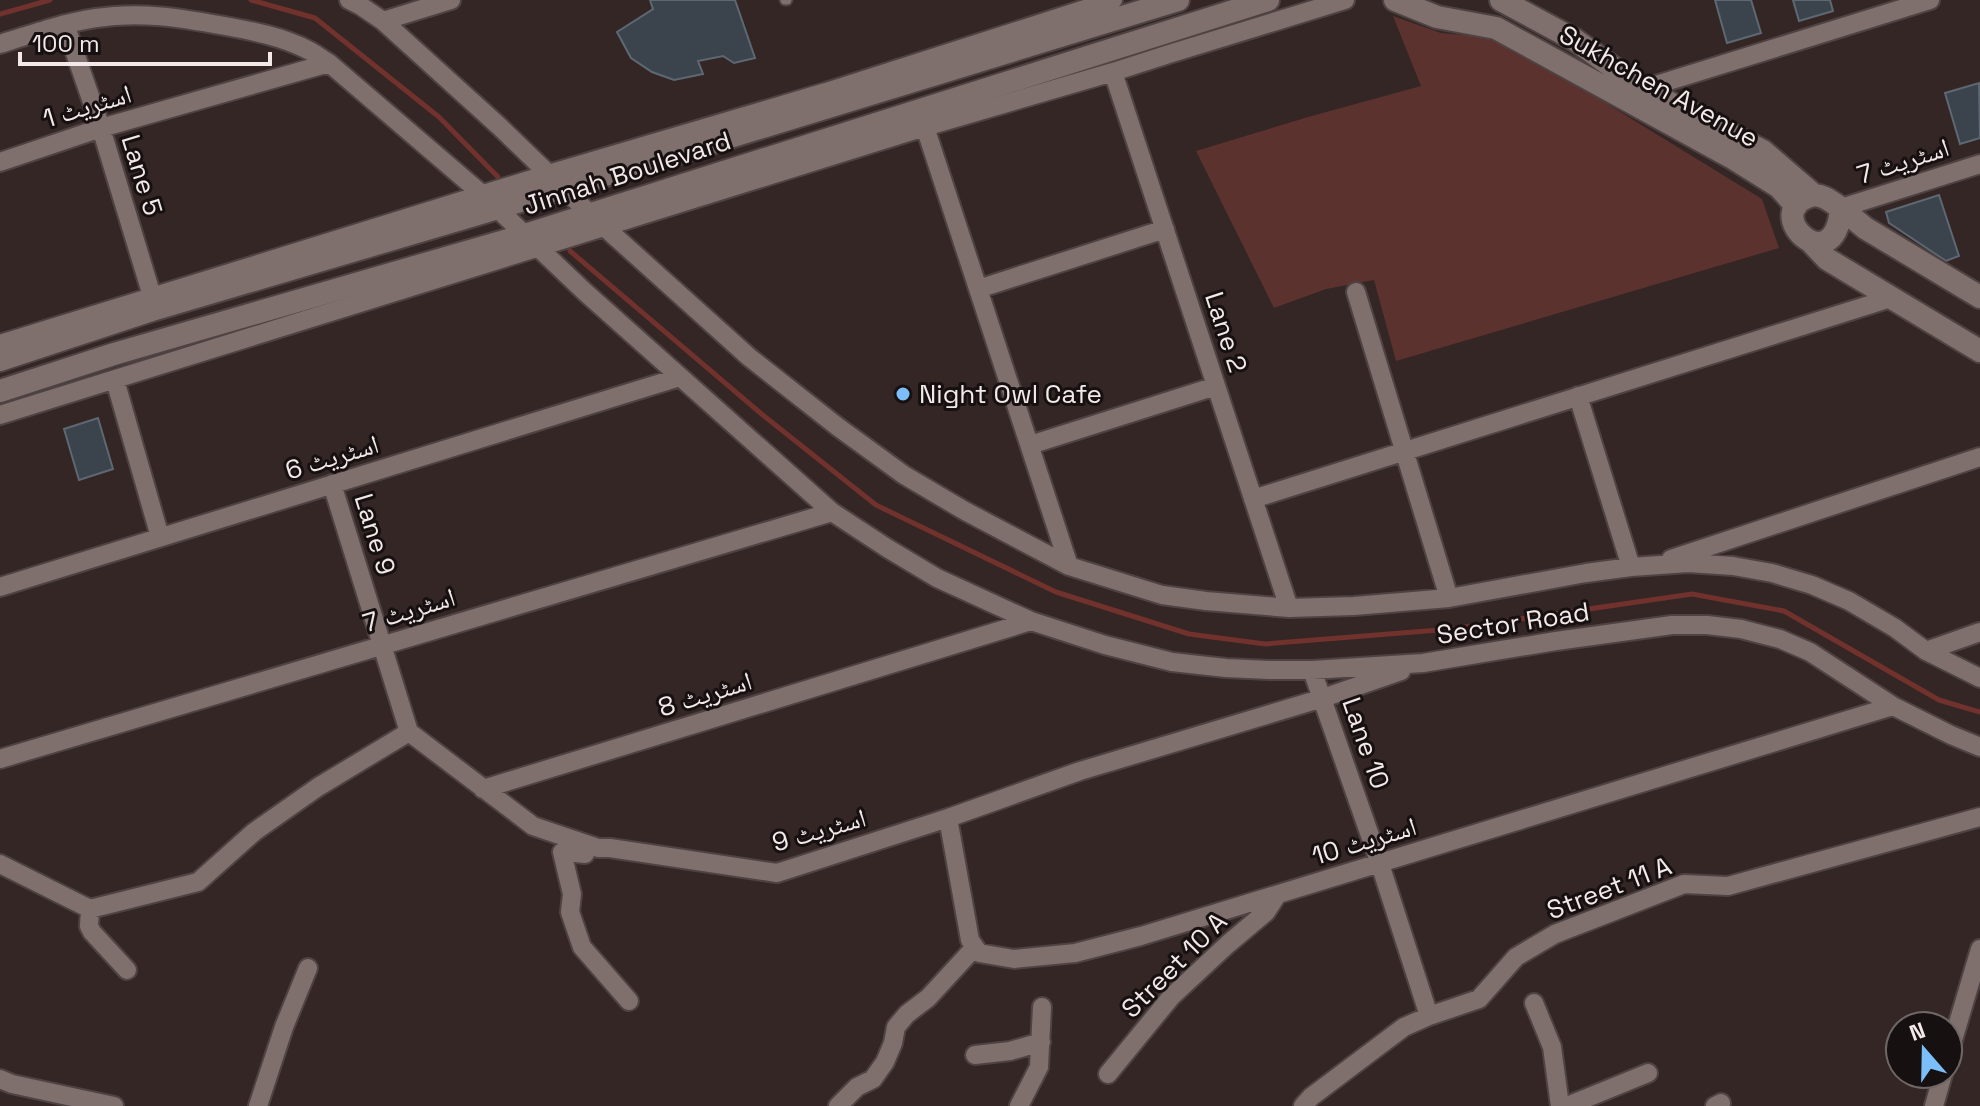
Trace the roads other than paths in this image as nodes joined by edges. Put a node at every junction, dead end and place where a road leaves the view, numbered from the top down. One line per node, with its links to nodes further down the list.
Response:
1 (349, 0): 12 (street)
2 (451, 0): 12 (street)
3 (1113, 0): 11 (street)
4 (1178, 0): 10 (street, Jinnah Boulevard)
5 (1268, 0): 14 (street, Jinnah Boulevard)
6 (1345, 0): 14 (street)
7 (1395, 0): 24 (street, Sukhchen Avenue)
8 (1504, 0): 18 (street, Sukhchen Avenue)
9 (1930, 0): 18 (street)
10 (1154, 4): 23 (street, Jinnah Boulevard)
11 (1069, 7): 23 (street)
12 (383, 21): 23 (street)
13 (65, 24): 15 (street, Sector Road); 16 (street, Sector Road); 20 (street, Lane 5)
14 (1167, 43): 17 (street); 27 (street, Jinnah Boulevard)
15 (0, 44)
16 (329, 63): 20 (street, اسٹریٹ 1); 25 (street, Sector Road)
17 (1113, 72): 19 (street); 28 (street, Lane 2)
18 (1643, 89): 24 (street, Sukhchen Avenue)
19 (925, 127): 27 (street); 31 (street)
20 (101, 128): 21 (street, اسٹریٹ 1); 33 (street, Lane 5)
21 (0, 162)
22 (1980, 164): 26 (street, اسٹریٹ 7)
23 (555, 181): 25 (street, Jinnah Boulevard); 27 (street)
24 (1805, 201): 26 (street, Sukhchen Avenue); 30 (street, Sukhchen Avenue)
25 (490, 202): 29 (street, Sector Road); 33 (street); 38 (street, Jinnah Boulevard)
26 (1841, 208): 30 (street); 34 (street, Sukhchen Avenue)
27 (597, 220): 29 (street, Jinnah Boulevard); 53 (street)
28 (1165, 229): 31 (street); 41 (street, Lane 2)
29 (531, 241): 39 (street, Sector Road); 40 (street); 42 (street, Jinnah Boulevard)
30 (1810, 241): 35 (street, Sukhchen Avenue)
31 (978, 289): 45 (street)
32 (1356, 292): 46 (street)
33 (152, 296): 36 (street)
34 (1980, 297)
35 (1891, 298): 37 (street, Sukhchen Avenue); 43 (street)
36 (0, 344)
37 (1980, 351)
38 (0, 360)
39 (680, 377): 48 (street, اسٹریٹ 6); 50 (street, Sector Road)
40 (115, 380): 44 (street); 51 (street)
41 (1216, 386): 45 (street); 49 (street, Lane 2)
42 (0, 391)
43 (1578, 396): 46 (street); 54 (street)
44 (0, 415)
45 (1030, 445): 53 (street)
46 (1404, 451): 49 (street); 56 (street)
47 (1980, 457): 52 (street)
48 (332, 484): 51 (street, اسٹریٹ 6); 60 (street, Lane 9)
49 (1253, 499): 57 (street, Lane 2)
50 (832, 512): 58 (street, Sector Road); 60 (street, اسٹریٹ 7)
51 (160, 537): 55 (street, اسٹریٹ 6)
52 (1653, 565): 54 (street); 61 (street)
53 (1069, 566): 57 (street)
54 (1631, 567): 56 (street)
55 (0, 587)
56 (1449, 598): 57 (street)
57 (1289, 608)
58 (1031, 621): 63 (street, Sector Road); 70 (street, اسٹریٹ 8)
59 (1980, 632): 61 (street)
60 (382, 646): 67 (street); 69 (street, اسٹریٹ 7)
61 (1926, 651): 64 (street)
62 (1423, 663): 63 (street, Sector Road); 65 (street, اسٹریٹ 9); 66 (street, Sector Road)
63 (1312, 670): 65 (street, Lane 10)
64 (1980, 678)
65 (1323, 698): 72 (street, اسٹریٹ 9); 75 (street, Lane 10)
66 (1893, 706): 68 (street, Sector Road); 75 (street, اسٹریٹ 10)
67 (409, 732): 70 (street); 77 (street)
68 (1980, 747)
69 (0, 759)
70 (483, 789): 73 (street, اسٹریٹ 9)
71 (1980, 817): 86 (street, Street 11 A)
72 (948, 818): 73 (street, اسٹریٹ 9); 78 (street)
73 (598, 848): 82 (street)
74 (0, 864): 77 (street)
75 (1380, 864): 76 (street, اسٹریٹ 10); 86 (street, Lane 10)
76 (1277, 895): 78 (street, اسٹریٹ 10); 90 (street, Street 10 A)
77 (90, 909): 81 (street)
78 (975, 947): 95 (street)
79 (1978, 960): 85 (street)
80 (308, 968): 94 (street)
81 (127, 970)
82 (629, 1001)
83 (1534, 1003): 97 (street)
84 (1042, 1007): 87 (street)
85 (1963, 1010)
86 (1429, 1016): 96 (street, Street 11 A)
87 (1041, 1042): 88 (street); 92 (street)
88 (975, 1055)
89 (1648, 1073): 98 (street)
90 (1108, 1074)
91 (0, 1079): 93 (street)
92 (1025, 1102)
93 (114, 1106)
94 (258, 1106)
95 (838, 1106)
96 (1303, 1106)
97 (1560, 1106)
98 (1567, 1106)

